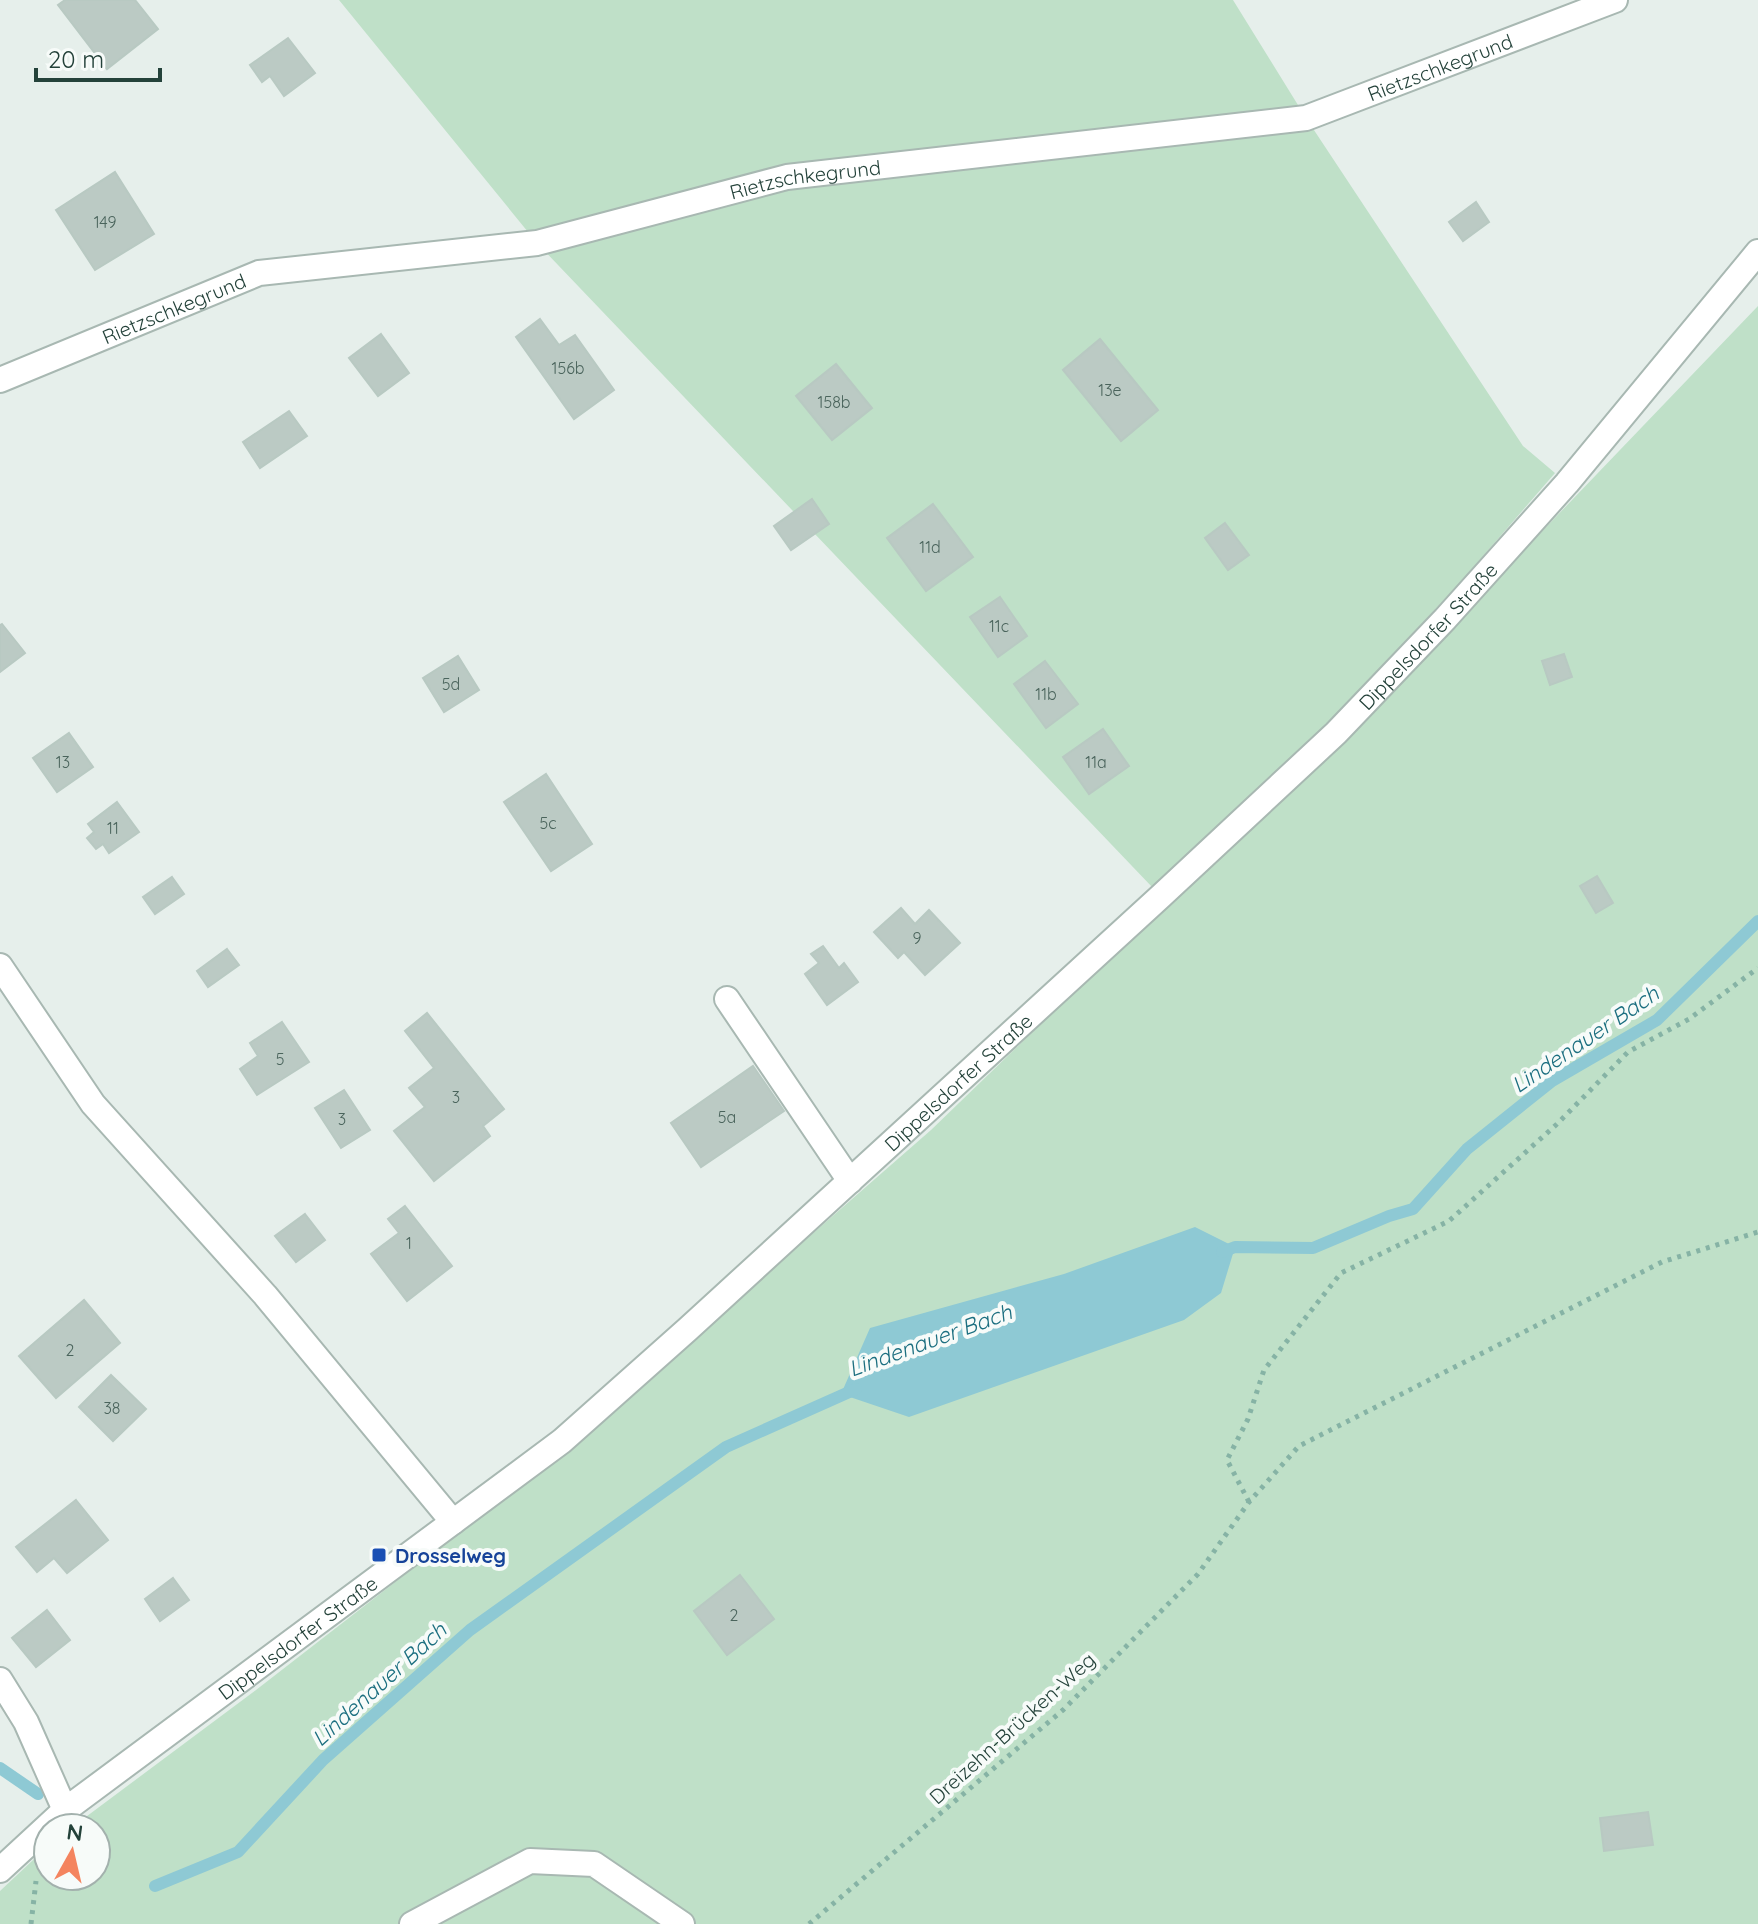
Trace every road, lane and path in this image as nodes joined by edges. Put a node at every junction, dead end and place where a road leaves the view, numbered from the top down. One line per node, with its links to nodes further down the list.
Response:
1 (1615, 0): 3 (street, Rietzschkegrund)
2 (1758, 252): 7 (street, Dippelsdorfer Straße)
3 (0, 380)
4 (0, 966): 10 (street)
5 (1758, 968): 9 (path)
6 (727, 999): 7 (street)
7 (850, 1181): 10 (street, Dippelsdorfer Straße)
8 (1758, 1232): 9 (path, Dreizehn-Brücken-Weg)
9 (1249, 1502): 16 (path, Dreizehn-Brücken-Weg)
10 (453, 1522): 12 (street, Dippelsdorfer Straße)
11 (0, 1680): 12 (street)
12 (65, 1810): 13 (street, Dippelsdorfer Straße)
13 (0, 1870)
14 (412, 1924): 15 (street)
15 (682, 1924)
16 (809, 1924)

